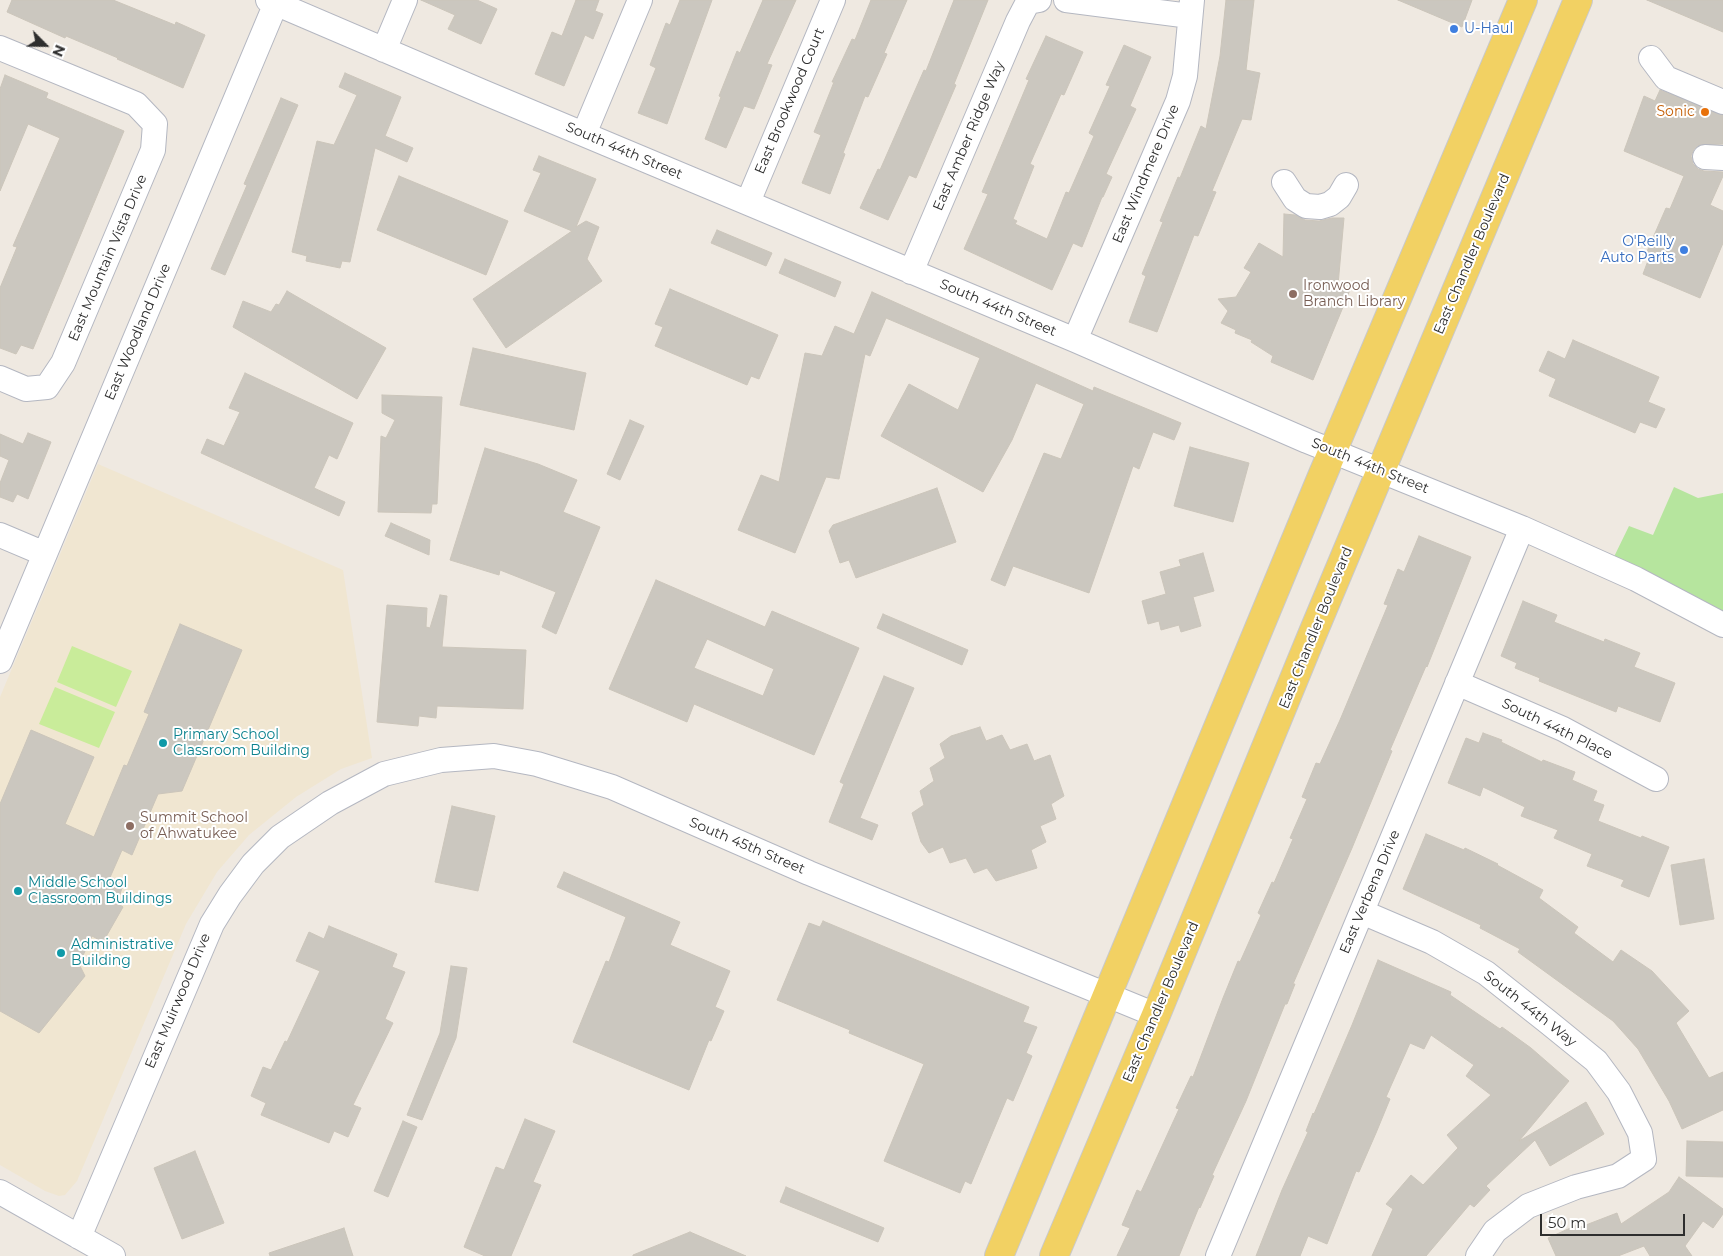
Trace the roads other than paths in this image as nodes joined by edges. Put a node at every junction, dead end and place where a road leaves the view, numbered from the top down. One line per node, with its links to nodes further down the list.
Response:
1 (405, 0): 11 (street)
2 (640, 0): 14 (street)
3 (833, 0): 17 (street, East Brookwood Court)
4 (1066, 0): 9 (street)
5 (1523, 0): 21 (main road)
6 (1578, 0): 22 (main road, East Chandler Boulevard)
7 (1034, 1): 18 (street, East Amber Ridge Way)
8 (272, 2): 11 (street, South 44th Street); 25 (street, East Woodland Drive)
9 (1191, 8): 19 (street, East Windmere Drive)
10 (0, 48): 20 (street, East Mountain Vista Drive)
11 (384, 50): 14 (street, South 44th Street)
12 (1651, 58): 13 (street)
13 (1723, 102)
14 (584, 134): 17 (street, South 44th Street)
15 (1284, 182): 16 (street)
16 (1346, 186)
17 (748, 202): 18 (street, South 44th Street)
18 (912, 272): 19 (street, South 44th Street)
19 (1075, 340): 21 (street, South 44th Street)
20 (0, 378)
21 (1333, 451): 22 (street, South 44th Street); 32 (main road)
22 (1382, 471): 23 (street, South 44th Street); 33 (main road, East Chandler Boulevard)
23 (1522, 528): 26 (street, South 44th Street); 28 (street, East Verbena Drive)
24 (0, 535): 25 (street)
25 (44, 554): 27 (street, East Woodland Drive)
26 (1723, 625)
27 (0, 661)
28 (1457, 683): 29 (street, South 44th Place); 31 (street, East Verbena Drive)
29 (1656, 779)
30 (330, 803): 32 (street, South 45th Street); 35 (street, East Muirwood Drive)
31 (1362, 912): 39 (street, East Verbena Drive); 40 (street, South 44th Way)
32 (1108, 996): 33 (street, South 45th Street); 37 (main road)
33 (1156, 1015): 38 (main road, East Chandler Boulevard)
34 (0, 1192): 35 (street)
35 (79, 1237): 36 (street)
36 (114, 1256)
37 (999, 1256)
38 (1054, 1256)
39 (1218, 1256)
40 (1478, 1256)

